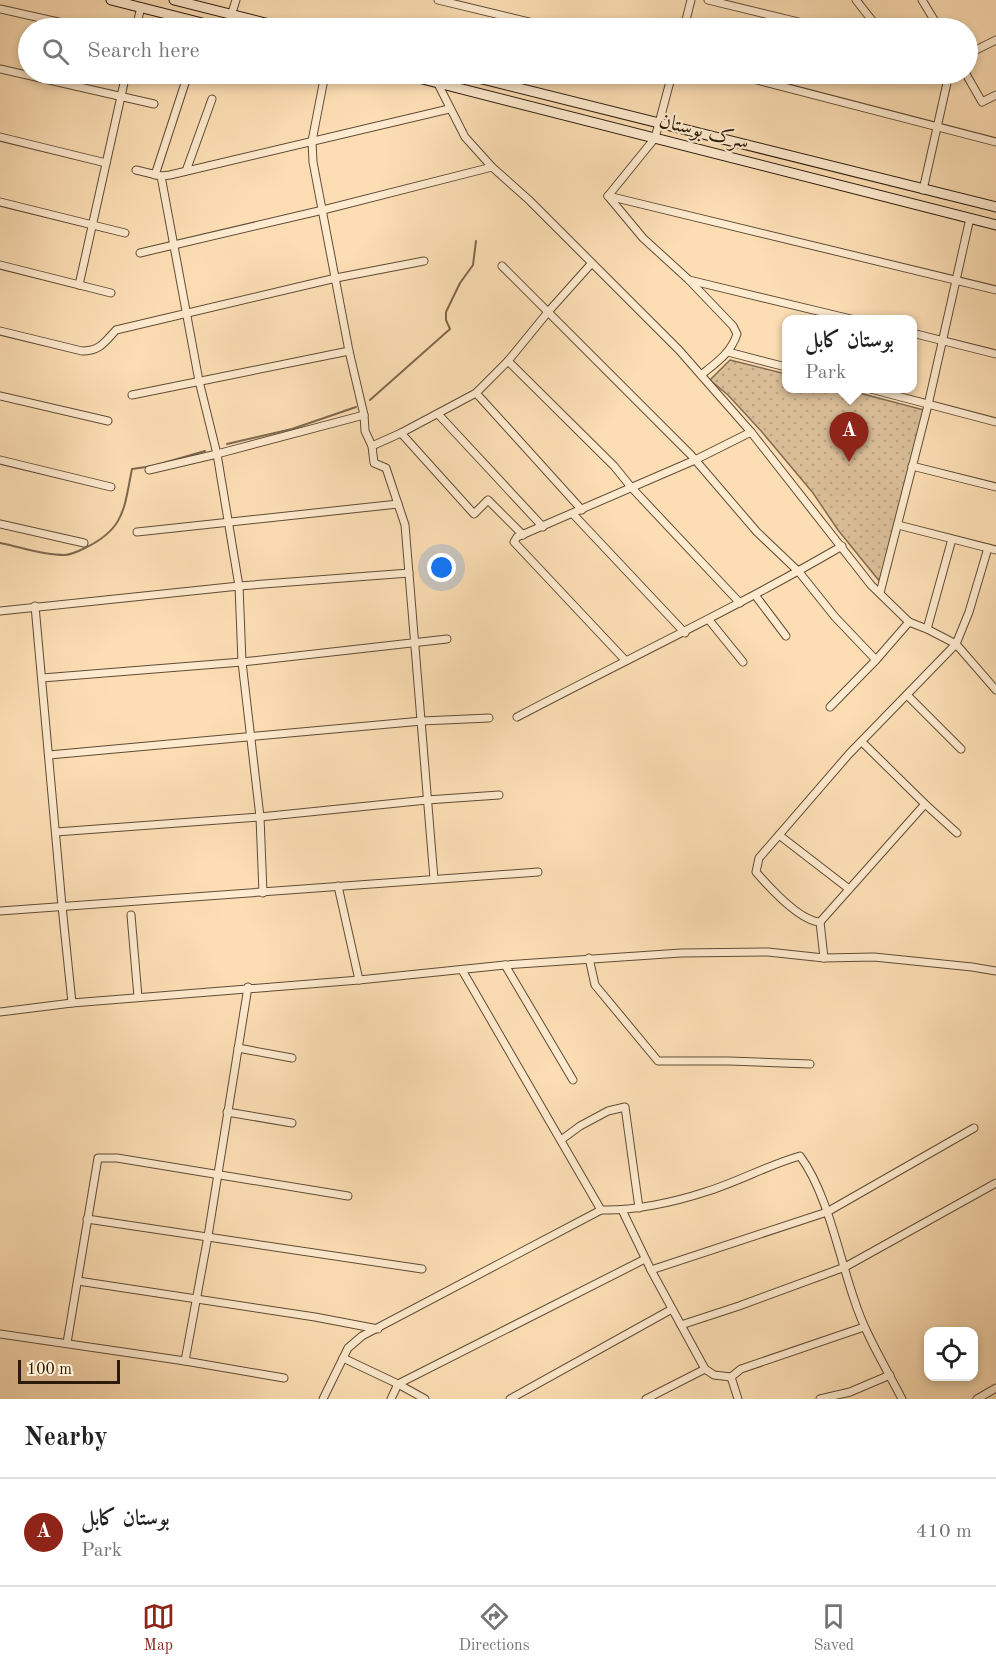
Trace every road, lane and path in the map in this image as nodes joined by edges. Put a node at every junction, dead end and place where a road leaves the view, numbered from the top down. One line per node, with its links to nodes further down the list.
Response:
1 (111, 0): 9 (street)
2 (174, 0): 11 (street)
3 (236, 0): 11 (street)
4 (438, 0): 17 (street)
5 (691, 0): 18 (street)
6 (708, 0): 19 (street)
7 (856, 0): 20 (street)
8 (925, 1): 21 (street)
9 (141, 7): 13 (street); 14 (street)
10 (0, 9): 12 (street)
11 (231, 15): 15 (street); 16 (street)
12 (40, 18)
13 (138, 18)
14 (183, 18)
15 (230, 18)
16 (243, 18)
17 (513, 18)
18 (686, 18)
19 (782, 18)
20 (871, 18)
21 (934, 18)
22 (996, 40): 23 (street)
23 (978, 49)
24 (0, 69): 25 (street)
25 (18, 73)
26 (65, 84): 38 (street)
27 (124, 84): 38 (street)
28 (185, 84): 52 (street)
29 (323, 84): 46 (street)
30 (438, 84): 41 (street)
31 (445, 84): 45 (street, سرک بوستان)
32 (502, 84): 42 (street, سرک بوستان)
33 (669, 84): 42 (street)
34 (772, 84): 43 (street)
35 (947, 84): 43 (street)
36 (972, 84): 37 (street)
37 (996, 95)
38 (121, 97): 40 (street); 48 (street)
39 (213, 99): 51 (street)
40 (154, 104)
41 (449, 109): 46 (street); 49 (street)
42 (658, 123): 45 (street); 53 (street, سرک بوستان)
43 (936, 127): 47 (street); 53 (street)
44 (0, 137): 48 (street)
45 (655, 138): 54 (street); 58 (street, سرک بوستان)
46 (312, 141): 51 (street); 57 (street)
47 (996, 142)
48 (106, 163): 60 (street)
49 (492, 167): 57 (street); 66 (street)
50 (136, 171): 52 (street)
51 (186, 171): 52 (street)
52 (158, 176): 63 (street)
53 (923, 190): 56 (street, سرک بوستان)
54 (608, 196): 70 (street); 71 (street)
55 (0, 202): 60 (street)
56 (992, 206): 59 (street)
57 (323, 210): 63 (street); 69 (street)
58 (970, 218): 59 (street, سرک بوستان); 71 (street)
59 (985, 222): 61 (street, سرک بوستان)
60 (92, 225): 62 (street); 72 (street)
61 (996, 225)
62 (125, 233)
63 (174, 246): 64 (street); 75 (street)
64 (140, 253)
65 (424, 261): 69 (street)
66 (591, 264): 76 (street); 86 (street)
67 (0, 265): 72 (street)
68 (502, 266): 76 (street)
69 (336, 278): 75 (street); 81 (street)
70 (689, 280): 77 (street); 82 (street)
71 (957, 280): 73 (street); 80 (street)
72 (79, 285): 74 (street)
73 (996, 290)
74 (111, 293)
75 (186, 312): 78 (street); 87 (street)
76 (548, 312): 84 (street); 102 (street)
77 (834, 315)
78 (0, 331)
79 (917, 334): 80 (street)
80 (943, 340): 83 (street); 92 (street)
81 (349, 351): 87 (street); 94 (street)
82 (728, 352): 85 (street); 86 (street)
83 (996, 354)
84 (508, 361): 88 (street); 106 (street)
85 (782, 366)
86 (701, 375): 97 (street)
87 (199, 381): 90 (street); 100 (street)
88 (476, 393): 93 (street); 109 (street)
89 (885, 393): 92 (street)
90 (132, 395)
91 (0, 396): 95 (street)
92 (928, 405): 96 (street); 103 (street)
93 (438, 414): 98 (street); 114 (street)
94 (364, 415): 99 (street); 100 (street)
95 (108, 421)
96 (996, 422)
97 (751, 432): 102 (street); 119 (street)
98 (401, 433): 99 (street); 116 (street)
99 (372, 446): 108 (street)
100 (217, 454): 104 (street); 111 (street)
101 (0, 460): 105 (street)
102 (695, 460): 106 (street); 122 (street)
103 (912, 466): 107 (street); 113 (street)
104 (149, 470)
105 (111, 487)
106 (631, 487): 109 (street); 127 (street)
107 (996, 487)
108 (399, 504): 111 (street); 123 (street)
109 (582, 510): 110 (street)
110 (573, 514): 114 (street); 133 (street)
111 (229, 522): 115 (street); 124 (street)
112 (0, 524): 118 (street)
113 (898, 525): 117 (street); 125 (street)
114 (543, 527): 116 (street)
115 (137, 532)
116 (523, 535): 138 (street)
117 (952, 539): 120 (street); 132 (street)
118 (84, 543)
119 (842, 546): 122 (street); 125 (street)
120 (988, 548): 121 (street); 137 (street)
121 (996, 550)
122 (799, 572): 126 (street); 139 (street)
123 (409, 573): 124 (street); 136 (street)
124 (238, 586): 128 (street); 140 (street)
125 (880, 593): 131 (street)
126 (755, 595): 127 (street); 134 (street)
127 (740, 603): 130 (street)
128 (35, 606): 129 (street); 142 (street)
129 (0, 611)
130 (709, 620): 133 (street); 141 (street)
131 (909, 622): 132 (street); 139 (street)
132 (927, 629): 137 (street)
133 (684, 633): 138 (street)
134 (786, 636)
135 (447, 639): 136 (street)
136 (414, 643): 140 (street); 148 (street)
137 (956, 645): 143 (street); 144 (street)
138 (625, 660): 146 (street)
139 (876, 660): 145 (street)
140 (242, 662): 142 (street); 149 (street)
141 (743, 662)
142 (42, 678): 152 (street)
143 (996, 690)
144 (907, 695): 150 (street); 151 (street)
145 (830, 707)
146 (517, 717)
147 (489, 718): 148 (street)
148 (422, 721): 149 (street); 154 (street)
149 (251, 736): 152 (street); 156 (street)
150 (862, 741): 155 (street); 159 (street)
151 (962, 749)
152 (49, 755): 157 (street)
153 (499, 795): 154 (street)
154 (428, 800): 156 (street); 161 (street)
155 (925, 804): 158 (street); 163 (street)
156 (260, 817): 157 (street); 164 (street)
157 (56, 832): 165 (street)
158 (957, 833)
159 (779, 835): 163 (street); 168 (street)
160 (538, 872): 161 (street)
161 (434, 879): 162 (street)
162 (338, 886): 164 (street); 174 (street)
163 (849, 889): 168 (street)
164 (263, 893): 165 (street)
165 (62, 906): 166 (street); 177 (street)
166 (0, 911)
167 (130, 915): 176 (street)
168 (820, 922): 170 (street)
169 (589, 958): 170 (street); 171 (street); 181 (street)
170 (824, 958): 173 (street)
171 (505, 964): 172 (street); 182 (street)
172 (462, 970): 174 (street); 186 (street)
173 (996, 971)
174 (359, 980): 175 (street)
175 (248, 987): 176 (street); 179 (street)
176 (138, 997): 177 (street)
177 (72, 1003): 178 (street)
178 (0, 1012)
179 (238, 1048): 180 (street); 183 (street)
180 (291, 1058)
181 (810, 1064)
182 (573, 1080)
183 (227, 1112): 184 (street); 187 (street)
184 (292, 1124)
185 (974, 1128): 193 (street)
186 (561, 1140): 190 (street); 191 (street)
187 (217, 1174): 189 (street); 194 (street); 195 (street)
188 (996, 1183): 197 (street)
189 (348, 1196)
190 (639, 1208): 192 (street); 193 (street)
191 (601, 1210): 192 (street); 205 (street)
192 (622, 1210): 196 (street)
193 (827, 1212): 197 (street); 199 (street)
194 (87, 1219): 195 (street); 200 (street)
195 (208, 1236): 198 (street); 201 (street)
196 (645, 1259): 199 (street); 214 (street)
197 (845, 1267): 203 (street); 204 (street)
198 (422, 1269)
199 (651, 1270): 202 (street)
200 (78, 1281): 201 (street); 207 (street)
201 (196, 1299): 205 (street); 209 (street)
202 (672, 1310): 203 (street); 220 (street)
203 (681, 1325): 210 (street)
204 (864, 1327): 211 (street); 212 (street)
205 (378, 1329): 208 (street)
206 (0, 1334): 207 (street)
207 (67, 1343): 209 (street)
208 (343, 1358): 214 (street); 217 (street)
209 (185, 1361): 213 (street)
210 (705, 1370): 212 (street); 221 (street)
211 (890, 1375): 216 (street); 224 (street)
212 (731, 1377): 222 (street)
213 (284, 1378)
214 (398, 1384): 218 (street); 219 (street)
215 (996, 1388): 225 (street)
216 (848, 1395): 223 (street)
217 (323, 1399)
218 (391, 1399)
219 (425, 1399)
220 (510, 1399)
221 (646, 1399)
222 (738, 1399)
223 (820, 1399)
224 (902, 1399)
225 (977, 1399)

